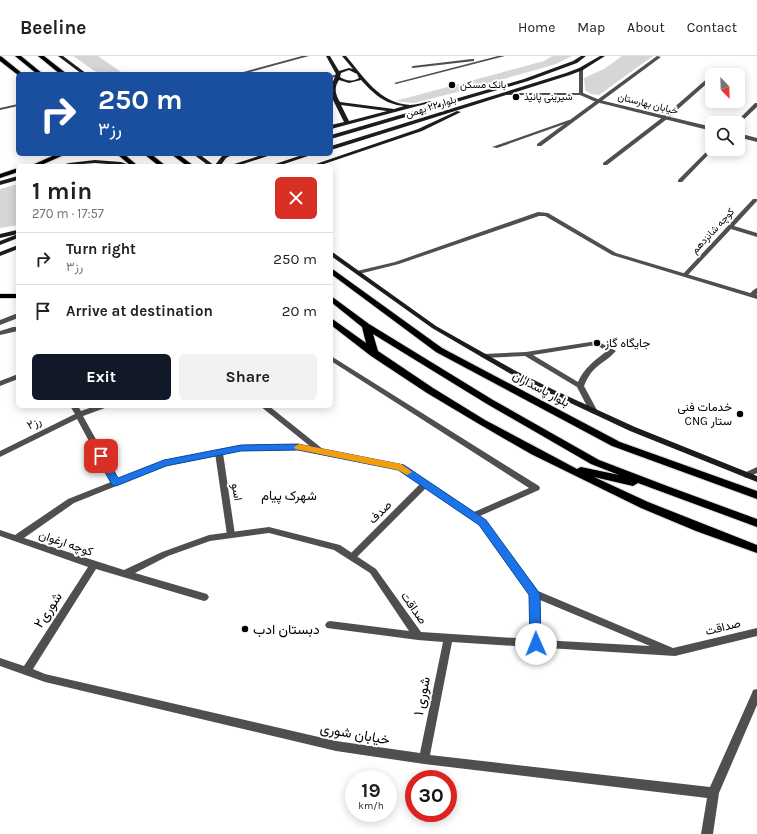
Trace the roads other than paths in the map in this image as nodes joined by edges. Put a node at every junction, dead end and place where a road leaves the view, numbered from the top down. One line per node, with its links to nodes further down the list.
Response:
1 (18, 56): 15 (main road)
2 (41, 56): 16 (main road)
3 (60, 56): 17 (main road)
4 (307, 56): 18 (street)
5 (328, 56): 20 (main road)
6 (344, 56): 19 (main road)
7 (503, 56): 12 (street); 22 (street)
8 (584, 56): 24 (main road, بلوار ۲۲ بهمن)
9 (603, 56): 13 (main road, بلوار ۲۲ بهمن)
10 (659, 57): 29 (street)
11 (0, 58): 14 (main road)
12 (414, 67)
13 (582, 69): 25 (main road, بلوار ۲۲ بهمن); 26 (street)
14 (18, 72)
15 (38, 72)
16 (61, 72)
17 (82, 72)
18 (246, 72)
19 (359, 74): 20 (main road); 20 (main road); 32 (main road)
20 (337, 75): 21 (street); 28 (main road)
21 (333, 76)
22 (396, 83)
23 (705, 83): 37 (street)
24 (483, 93): 32 (main road); 36 (main road, بلوار ۲۲ بهمن)
25 (505, 94): 26 (street); 27 (main road, بلوار ۲۲ بهمن)
26 (581, 94): 29 (street, خیابان بهارستان)
27 (491, 99): 46 (main road, بلوار ۲۲ بهمن); 67 (main road)
28 (335, 101): 34 (main road); 39 (main road)
29 (598, 101): 37 (street, خیابان بهارستان); 38 (street)
30 (757, 104): 35 (street)
31 (16, 105): 33 (street)
32 (410, 106): 34 (main road)
33 (0, 109)
34 (394, 110): 36 (main road); 39 (main road)
35 (745, 116)
36 (399, 117): 42 (main road, بلوار ۲۲ بهمن)
37 (665, 118): 41 (street, خیابان بهارستان); 68 (street)
38 (571, 121): 45 (street); 47 (street)
39 (347, 123): 40 (main road)
40 (333, 127)
41 (705, 127)
42 (333, 135)
43 (745, 137): 44 (street)
44 (757, 140)
45 (539, 145)
46 (333, 147)
47 (495, 147)
48 (705, 155): 72 (street)
49 (58, 156): 57 (main road)
50 (122, 156): 60 (main road)
51 (150, 156): 61 (main road)
52 (177, 156): 62 (main road)
53 (199, 156): 63 (main road)
54 (226, 156): 64 (main road)
55 (265, 156): 65 (main road)
56 (304, 156): 66 (main road)
57 (38, 164)
58 (74, 164): 59 (main road)
59 (116, 164)
60 (132, 164)
61 (160, 164)
62 (188, 164)
63 (209, 164)
64 (219, 164)
65 (238, 164)
66 (278, 164)
67 (319, 164)
68 (605, 164)
69 (16, 171): 70 (main road)
70 (0, 176)
71 (16, 179): 73 (main road)
72 (680, 181)
73 (0, 184)
74 (755, 200): 75 (street, کوچه شانزدهم)
75 (730, 227): 77 (street); 86 (street, کوچه شانزدهم)
76 (16, 232): 78 (main road)
77 (757, 235)
78 (0, 236)
79 (16, 237): 80 (main road)
80 (0, 243)
81 (16, 248): 82 (main road)
82 (0, 254)
83 (333, 254): 85 (main road)
84 (333, 271): 119 (main road, بلوار پاسداران)
85 (359, 272): 86 (street); 99 (main road)
86 (685, 275): 87 (street)
87 (755, 294)
88 (0, 296): 89 (main road)
89 (16, 296)
90 (333, 300): 94 (main road)
91 (16, 316): 92 (street)
92 (0, 323)
93 (333, 323): 97 (main road)
94 (366, 326): 97 (main road); 118 (main road)
95 (16, 329): 96 (street)
96 (0, 333)
97 (374, 354): 112 (main road)
98 (526, 354): 99 (street); 103 (street); 103 (street)
99 (484, 356): 107 (main road)
100 (333, 359): 120 (street)
101 (16, 377): 102 (street)
102 (0, 384)
103 (580, 386): 107 (street)
104 (75, 408): 108 (street)
105 (97, 408): 108 (street, رز۲)
106 (267, 408): 110 (street)
107 (594, 412): 114 (main road)
108 (79, 415): 111 (street, رز۲); 116 (street)
109 (219, 452): 110 (street); 116 (street); 123 (street, اسو)
110 (322, 452): 117 (street)
111 (0, 454)
112 (567, 468): 118 (main road); 125 (main road)
113 (757, 470): 114 (street)
114 (747, 475): 115 (main road)
115 (757, 479)
116 (116, 483): 124 (street)
117 (425, 484): 120 (street); 126 (street, صدف)
118 (663, 489): 121 (main road)
119 (757, 495)
120 (473, 516): 129 (street)
121 (757, 523)
122 (0, 533): 124 (street, کوچه ارغوان)
123 (231, 535): 126 (street, صداقت); 128 (street, صداقت)
124 (17, 538): 127 (street, کوچه ارغوان)
125 (757, 548)
126 (352, 557): 133 (street, صداقت)
127 (94, 565): 128 (street, کوچه ارغوان); 138 (street, شوری۲)
128 (125, 574): 130 (street, کوچه ارغوان)
129 (535, 594): 135 (street); 136 (street)
130 (204, 597)
131 (330, 625): 133 (street)
132 (757, 632): 136 (street, صداقت)
133 (418, 636): 134 (street, صداقت)
134 (448, 639): 135 (street, صداقت); 140 (street, شوری ۱)
135 (536, 644): 136 (street, صداقت)
136 (675, 652)
137 (0, 662): 138 (street, خیابان شوری)
138 (26, 671): 140 (street, خیابان شوری)
139 (757, 693): 141 (street)
140 (424, 759): 141 (street, خیابان شوری)
141 (713, 793): 142 (street)
142 (707, 834)

